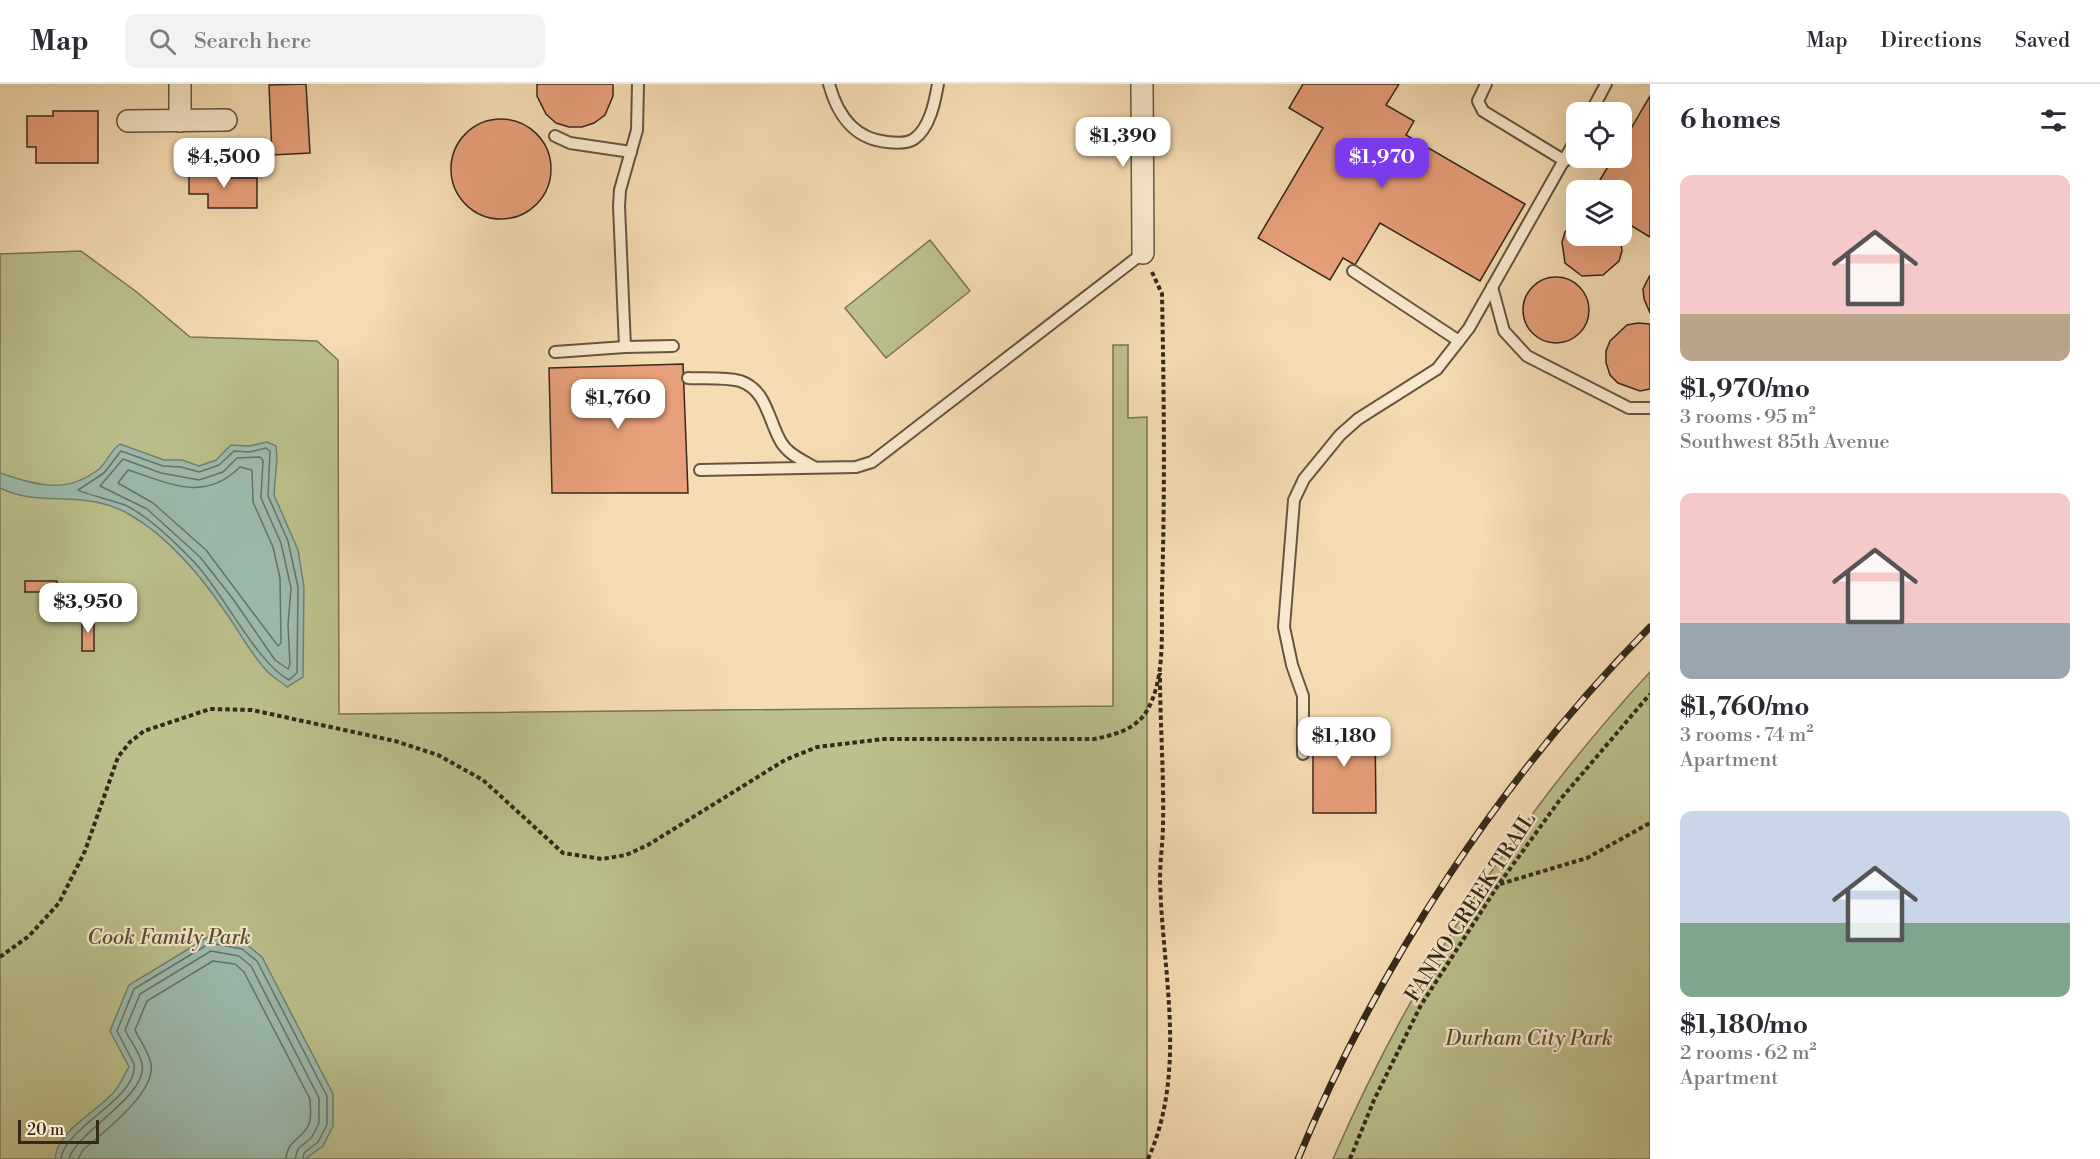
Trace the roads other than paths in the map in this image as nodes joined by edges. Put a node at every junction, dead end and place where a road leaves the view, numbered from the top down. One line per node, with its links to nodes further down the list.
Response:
1 (180, 84): 11 (street)
2 (638, 84): 13 (lane)
3 (829, 84): 4 (lane)
4 (938, 84)
5 (1142, 84): 15 (street)
6 (1486, 84): 14 (lane)
7 (1606, 84): 8 (lane)
8 (1596, 102)
9 (226, 120): 11 (street)
10 (128, 121): 11 (street)
11 (180, 121)
12 (555, 136): 13 (lane)
13 (631, 152): 20 (lane)
14 (1565, 160): 17 (lane)
15 (1143, 253): 24 (lane)
16 (1353, 271): 18 (lane)
17 (1492, 287): 18 (lane); 23 (lane)
18 (1459, 341): 26 (lane)
19 (673, 346): 20 (lane)
20 (625, 347): 21 (lane)
21 (555, 352)
22 (688, 378): 24 (lane)
23 (1650, 408)
24 (815, 467): 25 (lane)
25 (700, 470)
26 (1303, 754)

